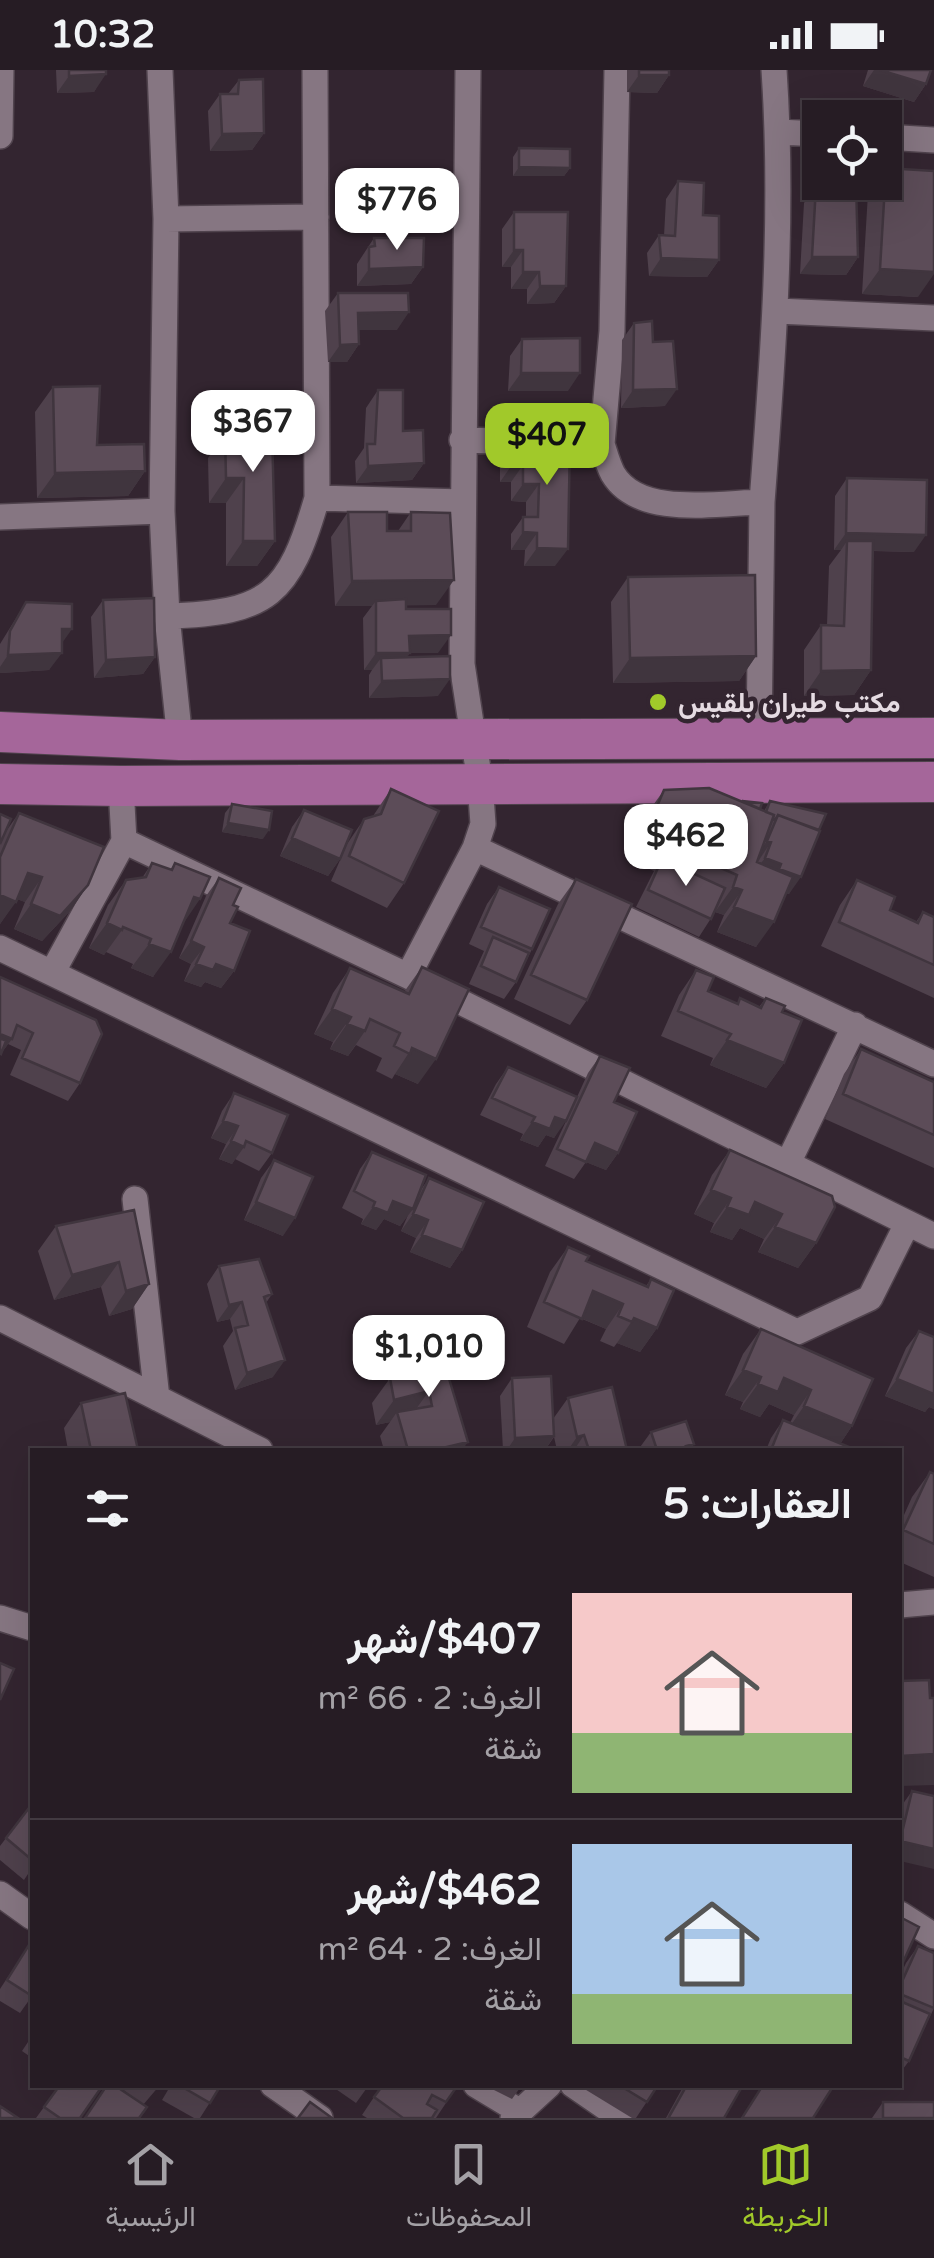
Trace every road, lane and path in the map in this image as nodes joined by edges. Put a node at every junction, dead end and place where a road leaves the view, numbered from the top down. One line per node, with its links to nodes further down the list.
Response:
1 (0, 70): 9 (street)
2 (160, 70): 12 (street)
3 (315, 70): 13 (street)
4 (468, 70): 16 (street)
5 (617, 70): 17 (street)
6 (774, 70): 7 (street)
7 (778, 132): 8 (street); 14 (street)
8 (802, 133)
9 (0, 136)
10 (902, 138): 11 (street)
11 (934, 140)
12 (166, 218): 13 (street); 21 (street)
13 (316, 218): 18 (street)
14 (777, 311): 15 (street); 20 (street)
15 (934, 318)
16 (462, 440): 17 (street); 19 (street)
17 (602, 444): 20 (street)
18 (317, 498): 19 (street); 23 (street)
19 (464, 502): 27 (street)
20 (762, 502): 25 (street)
21 (162, 511): 22 (street); 23 (street)
22 (0, 516)
23 (167, 616): 28 (street)
24 (0, 732): 28 (main road)
25 (759, 738): 26 (main road); 27 (main road)
26 (934, 738)
27 (471, 739): 28 (main road); 29 (street)
28 (180, 740)
29 (480, 782): 30 (main road); 32 (main road); 34 (street)
30 (934, 782)
31 (0, 784): 32 (main road)
32 (121, 786): 33 (street)
33 (124, 841): 36 (street); 37 (street)
34 (475, 848): 37 (street); 38 (street)
35 (0, 948): 36 (street)
36 (52, 973): 42 (street)
37 (408, 976): 40 (street)
38 (855, 1025): 39 (street); 40 (street)
39 (934, 1064)
40 (788, 1164): 42 (street)
41 (135, 1199): 45 (street)
42 (907, 1224): 43 (street)
43 (934, 1236)
44 (0, 1318): 45 (street)
45 (157, 1398): 46 (street)
46 (256, 1448)
47 (934, 1602): 48 (street)
48 (902, 1605)
49 (0, 1618): 50 (street)
50 (30, 1627)
51 (0, 1894): 53 (street)
52 (902, 1915): 54 (street)
53 (30, 1916)
54 (934, 1936)
55 (277, 2088): 60 (street)
56 (480, 2088): 59 (street)
57 (546, 2088): 59 (street)
58 (576, 2088): 61 (street)
59 (516, 2115)
60 (320, 2118)
61 (621, 2118)

